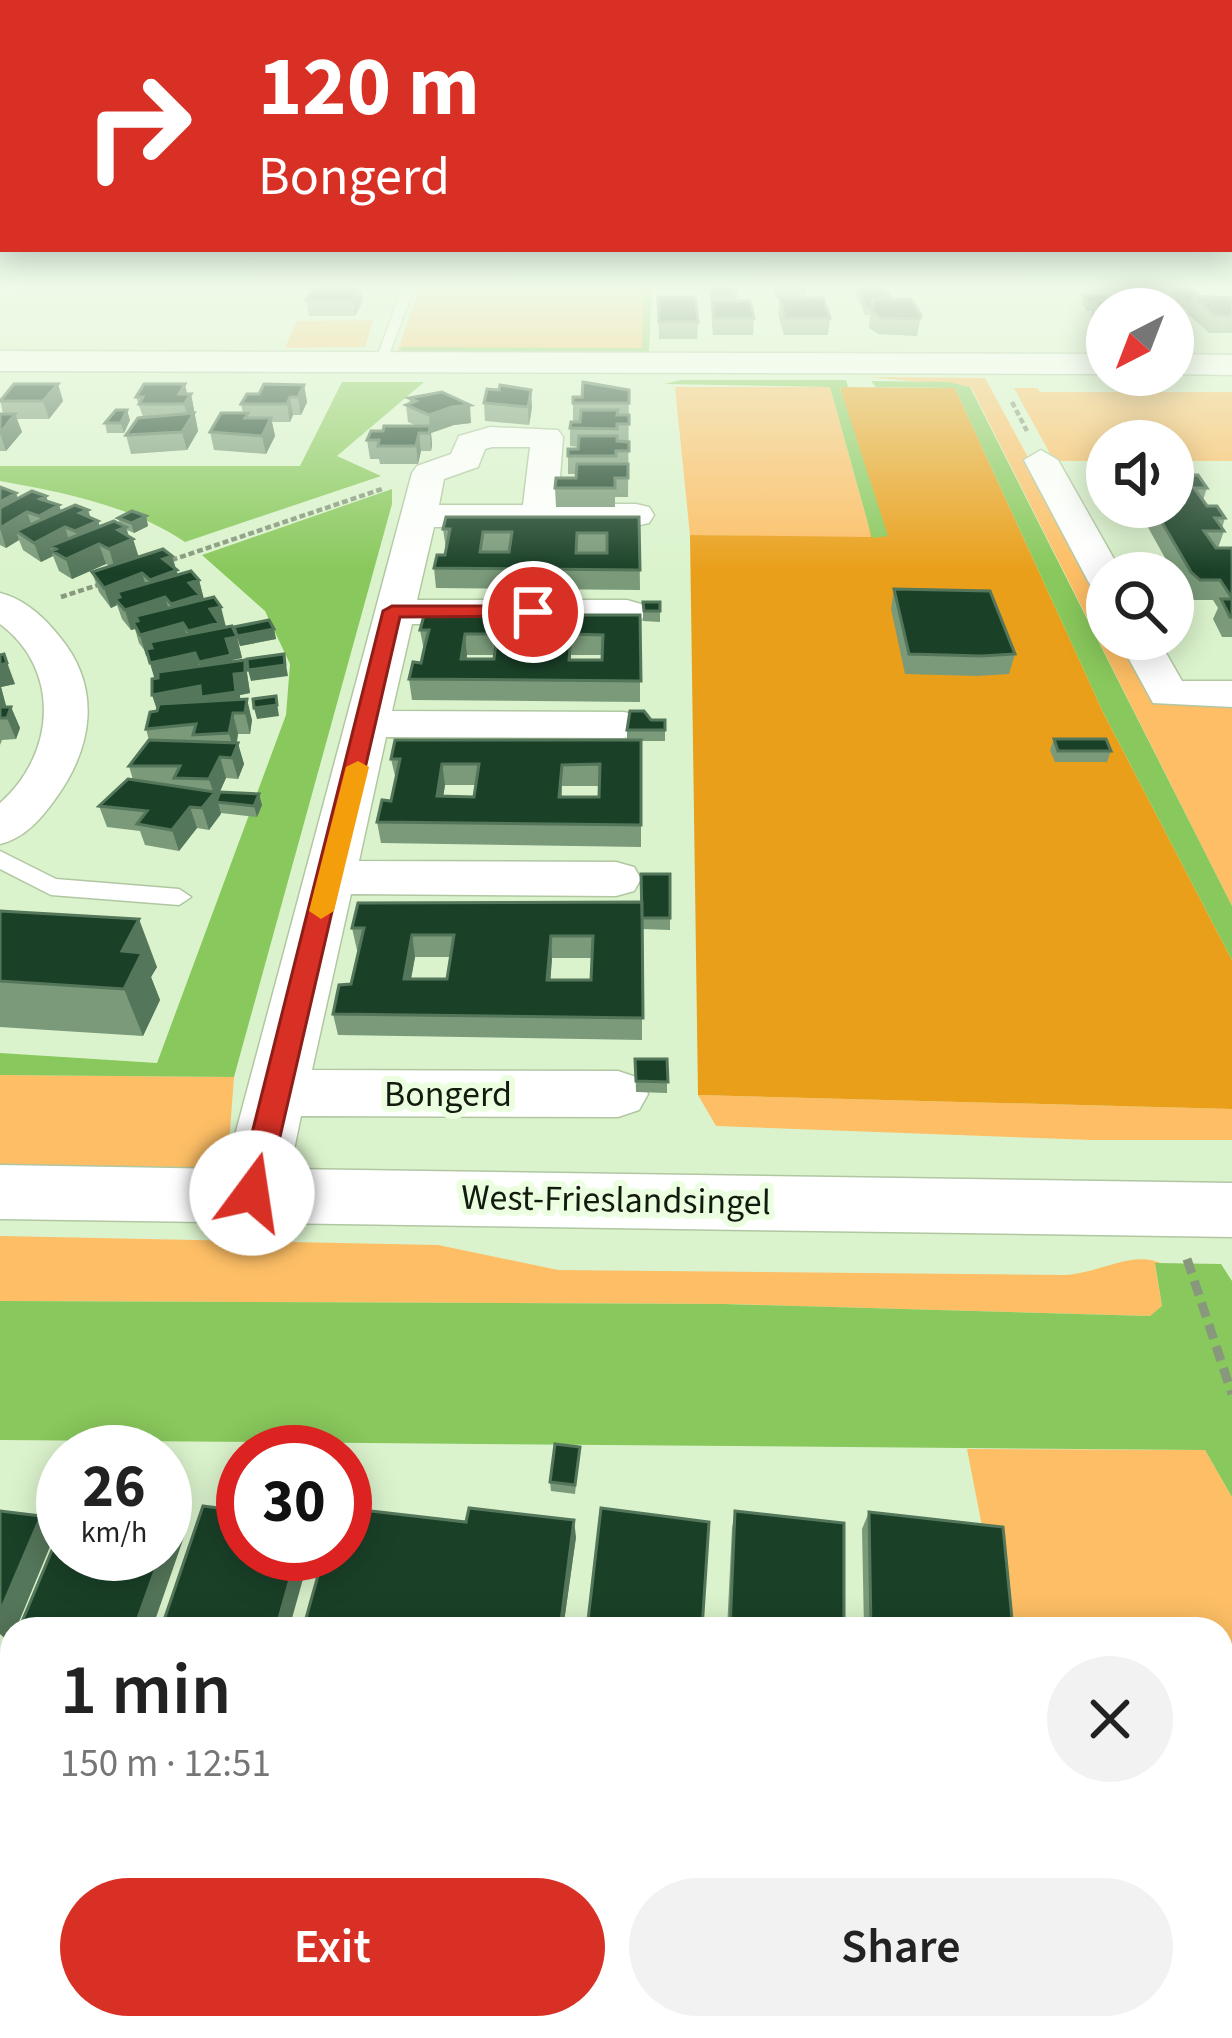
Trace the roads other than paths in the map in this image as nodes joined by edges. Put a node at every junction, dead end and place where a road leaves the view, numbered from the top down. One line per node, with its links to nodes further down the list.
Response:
1 (1041, 460): 5 (street)
2 (425, 495): 3 (street); 3 (street); 7 (street)
3 (539, 515): 4 (street)
4 (636, 515)
5 (1091, 552)
6 (6, 608): 13 (street)
7 (392, 611): 8 (street); 11 (street)
8 (628, 613)
9 (1149, 660): 10 (street)
10 (1232, 694)
11 (368, 724): 12 (street); 15 (street)
12 (624, 725)
13 (0, 829)
14 (0, 859): 17 (lane)
15 (330, 877): 16 (street); 18 (street)
16 (616, 879)
17 (179, 897)
18 (277, 1093): 19 (street, Bongerd); 21 (street)
19 (618, 1094)
20 (0, 1192): 21 (street, West-Frieslandsingel)
21 (252, 1193): 22 (street, West-Frieslandsingel)
22 (1232, 1210)

